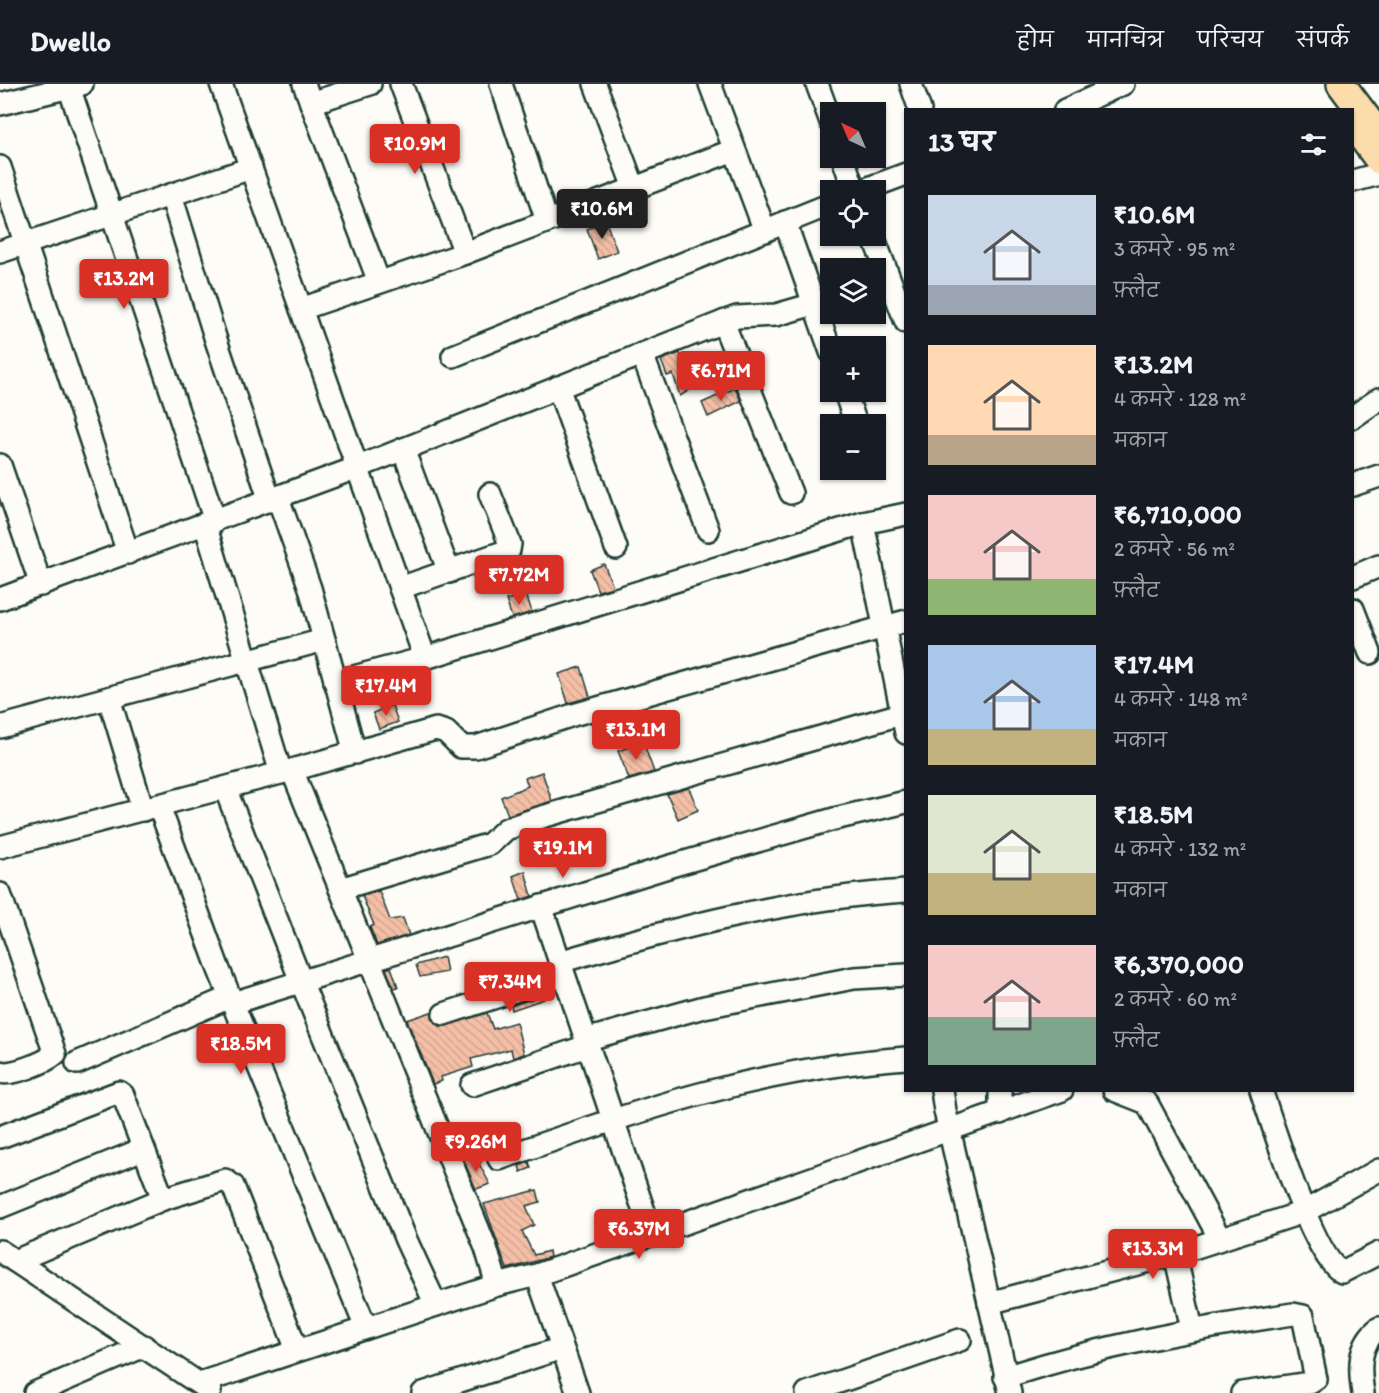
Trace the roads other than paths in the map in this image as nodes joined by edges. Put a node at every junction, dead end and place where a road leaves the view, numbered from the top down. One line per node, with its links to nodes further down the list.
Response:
1 (221, 84): 24 (street)
2 (370, 84): 13 (street)
3 (401, 84): 39 (street)
4 (501, 84): 33 (street)
5 (596, 84): 29 (street)
6 (710, 84): 21 (street)
7 (817, 84): 14 (street)
8 (910, 84): 16 (street)
9 (1123, 84): 17 (street)
10 (1324, 84): 18 (main road)
11 (1341, 84): 20 (main road)
12 (73, 85): 15 (street); 32 (street)
13 (308, 94): 40 (street)
14 (824, 102)
15 (0, 104)
16 (919, 108)
17 (1074, 108)
18 (1341, 108)
19 (1354, 125): 22 (main road)
20 (1379, 135)
21 (735, 150): 29 (street); 35 (street)
22 (1379, 160)
23 (0, 167): 36 (street)
24 (251, 168): 30 (street); 43 (street)
25 (1379, 174): 28 (street)
26 (904, 175): 27 (street)
27 (886, 181)
28 (1354, 181)
29 (634, 188): 33 (street)
30 (171, 195): 32 (street); 59 (street)
31 (820, 208): 34 (street)
32 (113, 214): 36 (street); 61 (street)
33 (547, 222): 39 (street)
34 (785, 222): 35 (street); 42 (street)
35 (765, 231): 48 (street)
36 (26, 244): 38 (street); 65 (street)
37 (878, 246): 41 (street)
38 (0, 252)
39 (465, 253): 40 (street)
40 (379, 282): 43 (street)
41 (901, 291): 44 (street)
42 (814, 304): 45 (street); 46 (street)
43 (300, 309): 54 (street)
44 (904, 310)
45 (723, 322): 47 (street); 57 (street)
46 (825, 336)
47 (642, 354): 49 (street); 63 (street)
48 (453, 356)
49 (558, 387): 52 (street); 64 (street)
50 (1379, 399): 51 (street)
51 (1354, 416)
52 (403, 450): 54 (street); 67 (street)
53 (0, 465): 69 (street)
54 (356, 468): 59 (street); 70 (street)
55 (1379, 477): 56 (street)
56 (1354, 485)
57 (791, 493)
58 (490, 494): 67 (street)
59 (274, 499): 61 (street); 75 (street)
60 (904, 514): 62 (street)
61 (210, 523): 65 (street); 78 (street)
62 (863, 523): 74 (street); 77 (street)
63 (708, 531)
64 (616, 548)
65 (128, 553): 69 (street)
66 (1379, 566): 68 (street)
67 (449, 572): 70 (street)
68 (1354, 577)
69 (41, 585): 71 (street)
70 (399, 588): 77 (street)
71 (0, 599)
72 (1354, 612): 76 (street)
73 (904, 622): 74 (street)
74 (882, 627): 81 (street); 83 (street)
75 (324, 640): 78 (street); 79 (street)
76 (1370, 653)
77 (425, 658): 79 (street)
78 (248, 659): 80 (street); 84 (street)
79 (335, 682): 83 (street)
80 (109, 698): 82 (street); 87 (street)
81 (904, 723): 89 (street)
82 (0, 727)
83 (355, 753): 84 (street)
84 (286, 772): 85 (street); 89 (street)
85 (225, 788): 87 (street); 96 (street)
86 (904, 802): 92 (street)
87 (151, 808): 88 (street); 97 (street)
88 (0, 847)
89 (340, 889): 93 (street)
90 (904, 891): 94 (street)
91 (0, 894): 102 (street)
92 (541, 906): 93 (street); 94 (street)
93 (369, 960): 96 (street); 126 (street)
94 (561, 968): 98 (street); 99 (street)
95 (904, 975): 99 (street)
96 (300, 980): 97 (street); 128 (street)
97 (232, 1000): 101 (street); 129 (street)
98 (444, 1014)
99 (586, 1043): 103 (street); 111 (street)
100 (904, 1058): 111 (street)
101 (77, 1063)
102 (0, 1072)
103 (472, 1085)
104 (942, 1092): 112 (street)
105 (1000, 1092): 110 (street)
106 (1057, 1092): 110 (street)
107 (1123, 1092): 109 (street)
108 (1262, 1092): 119 (street)
109 (1147, 1097): 121 (street)
110 (1000, 1113): 112 (street)
111 (611, 1120): 115 (street); 120 (street)
112 (949, 1130): 120 (street); 127 (street)
113 (0, 1137): 114 (street)
114 (143, 1149): 117 (street); 118 (street)
115 (499, 1159)
116 (1379, 1170): 119 (street)
117 (163, 1199): 124 (street); 135 (street)
118 (0, 1208)
119 (1304, 1212): 121 (street); 122 (street)
120 (652, 1235): 125 (street)
121 (1219, 1238): 123 (street)
122 (1379, 1253)
123 (1175, 1254): 127 (street); 131 (street)
124 (8, 1256): 133 (street)
125 (537, 1275): 126 (street); 134 (street)
126 (497, 1285): 128 (street)
127 (989, 1303): 136 (street)
128 (436, 1305): 129 (street)
129 (366, 1328): 135 (street)
130 (1379, 1328): 143 (street)
131 (1192, 1329): 136 (street); 142 (street)
132 (960, 1340): 138 (street)
133 (144, 1346): 137 (street); 139 (street)
134 (562, 1348): 140 (street); 141 (street)
135 (297, 1350): 137 (street)
136 (1008, 1385)
137 (206, 1388)
138 (816, 1392)
139 (34, 1393)
140 (423, 1393)
141 (578, 1393)
142 (1242, 1393)
143 (1364, 1393)

